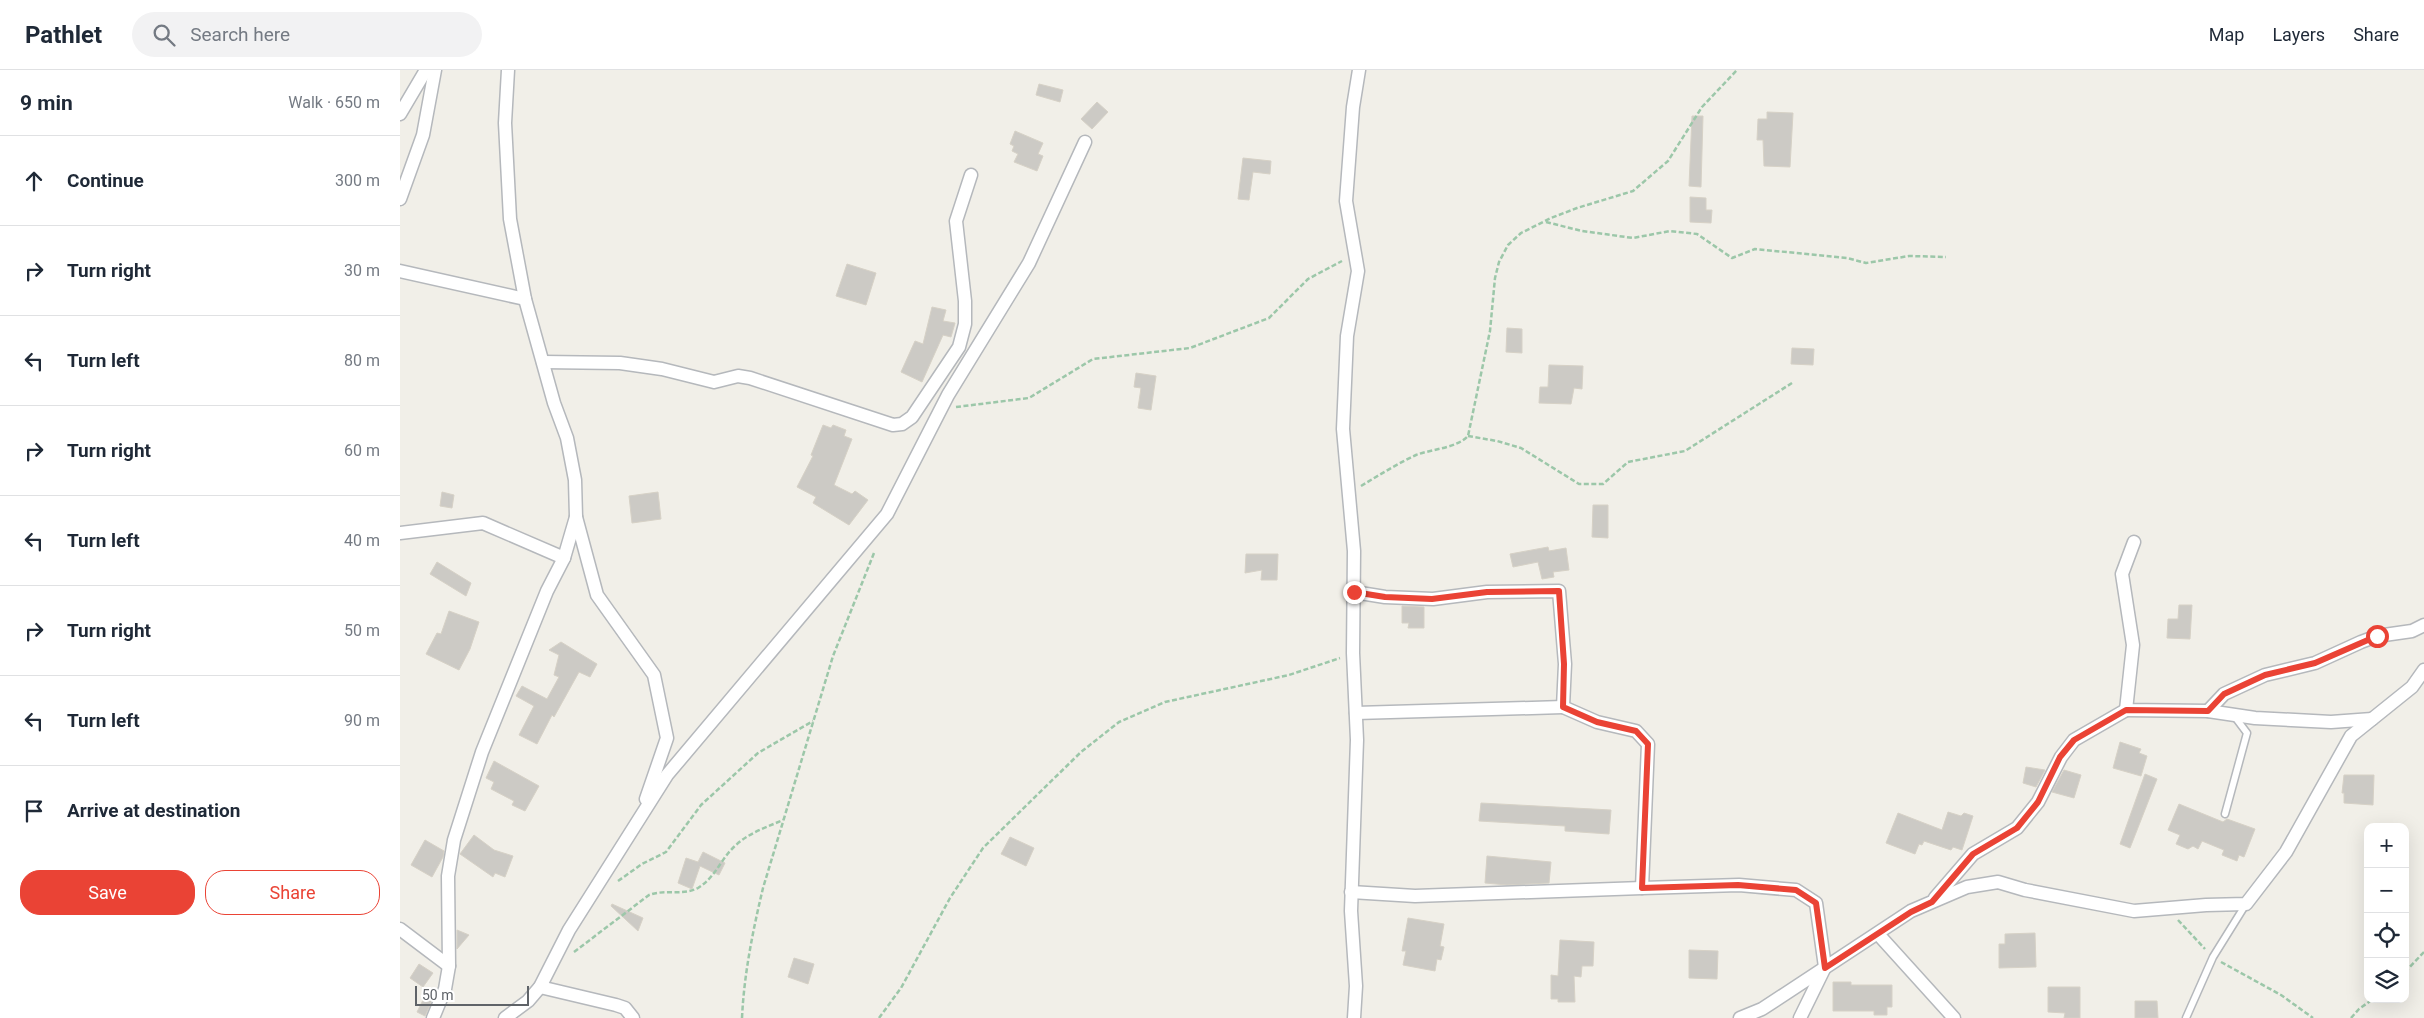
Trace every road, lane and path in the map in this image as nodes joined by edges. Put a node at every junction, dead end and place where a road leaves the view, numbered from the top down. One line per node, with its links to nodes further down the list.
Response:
1 (426, 70): 6 (street)
2 (435, 70): 9 (street)
3 (508, 70): 14 (street)
4 (1359, 70): 11 (street)
5 (1737, 70): 10 (path)
6 (400, 114)
7 (1085, 142): 17 (street)
8 (972, 174): 15 (street)
9 (400, 199)
10 (1544, 222): 12 (path); 18 (path)
11 (1357, 253): 17 (path); 19 (street)
12 (1946, 257)
13 (400, 271): 14 (street)
14 (525, 299): 15 (street)
15 (543, 362): 20 (street)
16 (1792, 383): 18 (path)
17 (942, 408): 37 (street)
18 (1468, 436): 19 (path)
19 (1349, 494): 25 (street)
20 (576, 517): 24 (street); 37 (street)
21 (400, 533): 24 (street)
22 (2134, 542): 30 (street)
23 (876, 547): 35 (path)
24 (564, 558): 50 (street)
25 (1354, 592): 27 (street); 29 (street)
26 (2424, 625): 31 (street)
27 (1353, 654): 32 (street); 59 (path)
28 (2424, 670): 34 (street)
29 (1563, 707): 32 (street); 40 (street)
30 (2126, 710): 31 (street); 42 (street)
31 (2208, 711): 33 (street)
32 (1356, 714): 41 (street)
33 (2232, 714): 34 (street); 36 (lane)
34 (2372, 718): 43 (street)
35 (813, 721): 38 (path); 39 (path)
36 (2225, 814)
37 (641, 815): 53 (street)
38 (783, 820): 48 (path); 58 (path)
39 (610, 886)
40 (1642, 888): 41 (street); 51 (street)
41 (1351, 892): 60 (street)
42 (1932, 902): 44 (street); 46 (street)
43 (2246, 904): 44 (street); 49 (lane)
44 (2167, 908): 49 (path)
45 (400, 929): 50 (street)
46 (1878, 934): 51 (street); 63 (street)
47 (2424, 952): 52 (path)
48 (573, 953)
49 (2212, 957): 64 (lane); 65 (path)
50 (449, 966): 55 (street)
51 (1825, 968): 61 (street); 62 (street)
52 (2409, 968)
53 (540, 987): 56 (street); 57 (street)
54 (2367, 1003): 66 (path)
55 (433, 1018)
56 (505, 1018)
57 (633, 1018)
58 (742, 1018)
59 (879, 1018)
60 (1354, 1018)
61 (1740, 1018)
62 (1800, 1018)
63 (1954, 1018)
64 (2186, 1018)
65 (2313, 1018)
66 (2351, 1018)

